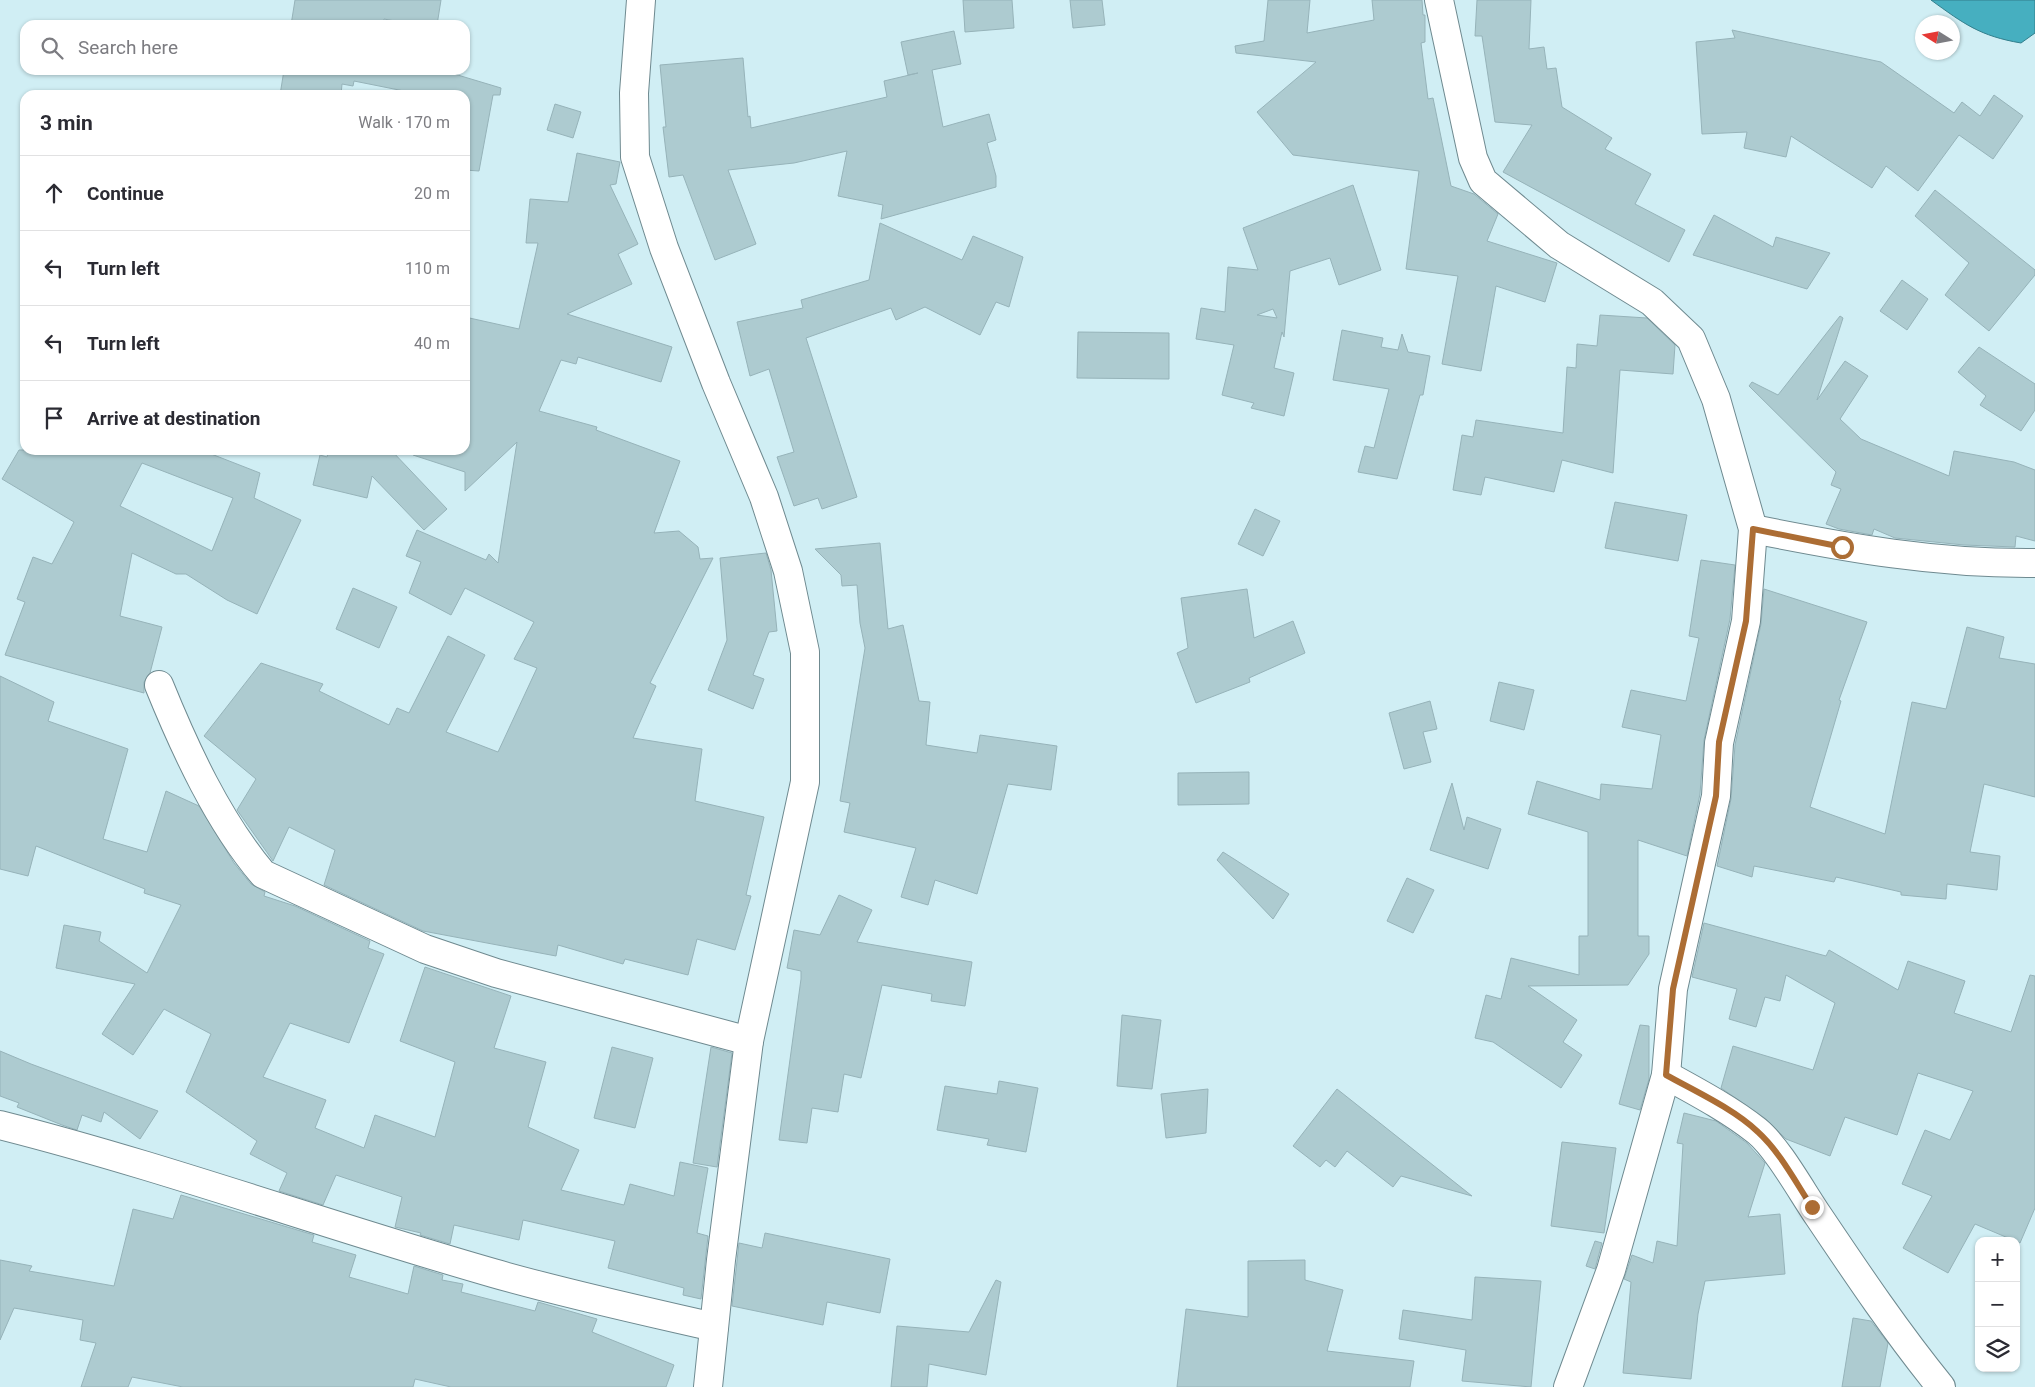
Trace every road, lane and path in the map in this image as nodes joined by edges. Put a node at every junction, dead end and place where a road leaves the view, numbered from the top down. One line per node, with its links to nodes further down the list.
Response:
1 (641, 0): 6 (street)
2 (1439, 0): 3 (street)
3 (1753, 529): 4 (street); 7 (street)
4 (2035, 563)
5 (159, 685): 6 (street)
6 (749, 1041): 9 (street)
7 (1666, 1075): 11 (street); 12 (street)
8 (0, 1125): 9 (street)
9 (714, 1327): 10 (street)
10 (708, 1387)
11 (1568, 1387)
12 (1941, 1387)

